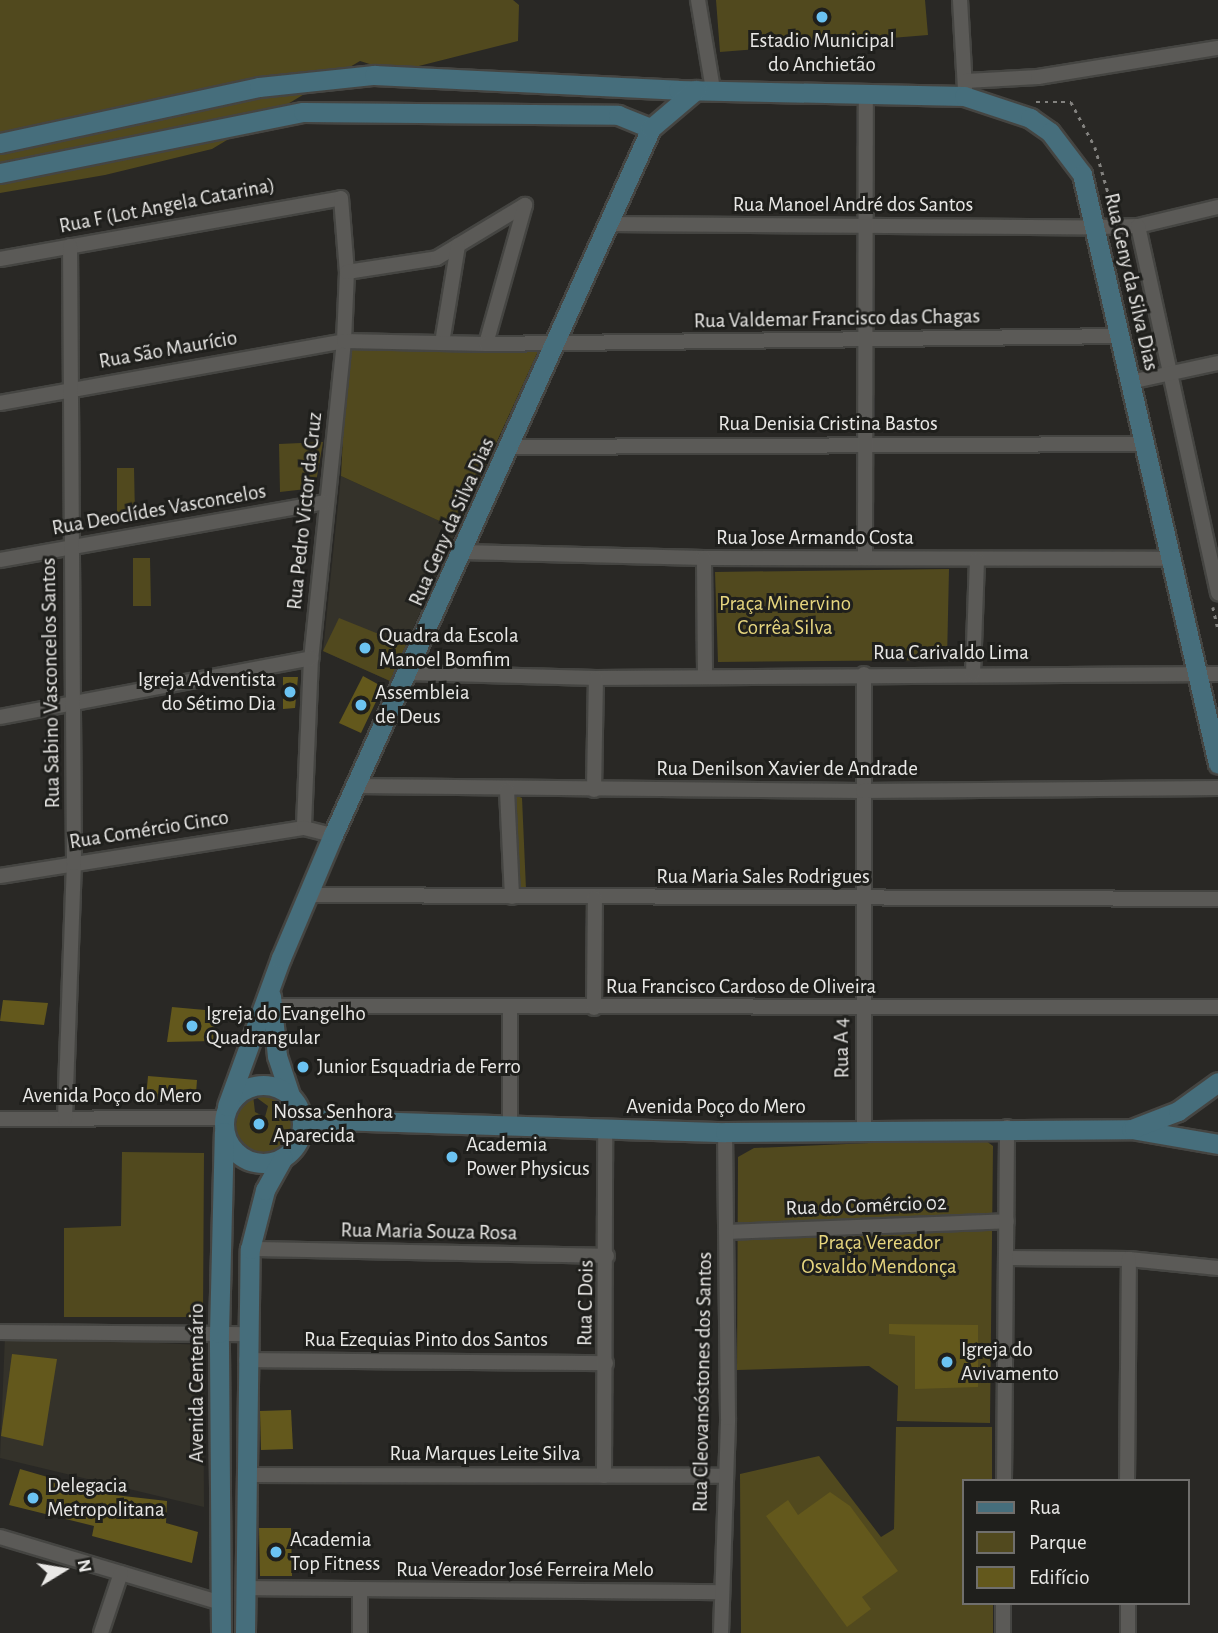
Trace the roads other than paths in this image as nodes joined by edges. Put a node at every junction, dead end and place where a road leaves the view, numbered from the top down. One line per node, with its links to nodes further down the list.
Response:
1 (698, 0): 5 (street)
2 (960, 0): 4 (street)
3 (1218, 48): 4 (street)
4 (965, 88): 6 (main road, Rua Geny da Silva Dias); 15 (main road, Rua Geny da Silva Dias)
5 (704, 90): 6 (main road, Rua Geny da Silva Dias); 7 (main road, Rua Geny da Silva Dias); 8 (main road, Rua Geny da Silva Dias)
6 (866, 95): 13 (street)
7 (651, 128): 9 (main road); 12 (main road, Rua Geny da Silva Dias)
8 (0, 143)
9 (0, 173)
10 (341, 198): 17 (street, Rua F (Lot Angela Catarina)); 19 (street, Rua Pedro Victor da Cruz)
11 (1218, 207): 14 (street, Rua Manoel André dos Santos)
12 (608, 224): 13 (street, Rua Manoel André dos Santos); 24 (main road, Rua Geny da Silva Dias)
13 (866, 226): 15 (street, Rua Manoel André dos Santos); 21 (street)
14 (1130, 226): 15 (street, Rua Manoel André dos Santos); 27 (street)
15 (1098, 227): 20 (main road, Rua Geny da Silva Dias)
16 (458, 245): 19 (street); 23 (street); 25 (street)
17 (70, 246): 18 (street, Rua F (Lot Angela Catarina)); 29 (street, Rua Sabino Vasconcelos Santos)
18 (0, 259)
19 (347, 272): 22 (street, Rua Pedro Victor da Cruz)
20 (1119, 336): 21 (street, Rua Valdemar Francisco das Chagas); 28 (main road, Rua Geny da Silva Dias)
21 (866, 339): 24 (street, Rua Valdemar Francisco das Chagas); 32 (street)
22 (344, 341): 23 (street, Rua São Maurício); 29 (street, Rua São Maurício); 34 (street, Rua Pedro Victor da Cruz)
23 (442, 343): 25 (street, Rua Valdemar Francisco das Chagas)
24 (556, 343): 25 (street, Rua Valdemar Francisco das Chagas); 33 (main road, Rua Geny da Silva Dias)
25 (486, 344)
26 (1218, 363): 27 (street)
27 (1172, 373): 28 (street); 36 (street)
28 (1130, 382): 31 (main road, Rua Geny da Silva Dias)
29 (71, 388): 30 (street, Rua São Maurício); 37 (street, Rua Sabino Vasconcelos Santos)
30 (0, 403)
31 (1145, 444): 32 (street, Rua Denisia Cristina Bastos); 41 (main road, Rua Geny da Silva Dias)
32 (865, 445): 33 (street, Rua Denisia Cristina Bastos); 40 (street)
33 (511, 447): 38 (main road, Rua Geny da Silva Dias)
34 (325, 502): 37 (street, Rua Deoclídes Vasconcelos); 45 (street, Rua Pedro Victor da Cruz)
35 (1218, 522): 36 (street)
36 (1202, 525): 44 (street)
37 (70, 547): 43 (street, Rua Deoclídes Vasconcelos); 52 (street, Rua Sabino Vasconcelos Santos)
38 (462, 552): 39 (street, Rua Jose Armando Costa); 46 (main road, Rua Geny da Silva Dias)
39 (704, 558): 40 (street, Rua Jose Armando Costa); 48 (street)
40 (865, 558): 42 (street, Rua Jose Armando Costa)
41 (1168, 559): 42 (street, Rua Jose Armando Costa); 47 (main road, Rua Geny da Silva Dias)
42 (976, 560): 50 (street)
43 (0, 561)
44 (1215, 597)
45 (311, 658): 52 (street); 60 (street, Rua Pedro Victor da Cruz)
46 (409, 673): 51 (street, Rua Carivaldo Lima); 55 (main road, Rua Geny da Silva Dias)
47 (1208, 673): 50 (street, Rua Carivaldo Lima); 54 (main road, Rua Geny da Silva Dias)
48 (705, 674): 49 (street, Rua Carivaldo Lima); 51 (street, Rua Carivaldo Lima)
49 (864, 674): 50 (street, Rua Carivaldo Lima); 59 (street, Rua A 4)
50 (973, 674)
51 (596, 678): 58 (street)
52 (71, 705): 53 (street); 62 (street, Rua Sabino Vasconcelos Santos)
53 (0, 717)
54 (1218, 764)
55 (356, 786): 57 (street, Rua Denilson Xavier de Andrade); 61 (main road, Rua Geny da Silva Dias)
56 (1218, 788): 59 (street, Rua Denilson Xavier de Andrade)
57 (508, 790): 58 (street, Rua Denilson Xavier de Andrade); 65 (street)
58 (594, 790): 59 (street, Rua Denilson Xavier de Andrade)
59 (863, 791): 67 (street, Rua A 4)
60 (304, 828): 61 (street); 62 (street, Rua Comércio Cinco)
61 (333, 835): 64 (main road, Rua Geny da Silva Dias)
62 (75, 863): 63 (street, Rua Comércio Cinco); 77 (street, Rua Sabino Vasconcelos Santos)
63 (0, 876)
64 (309, 895): 65 (street, Rua Maria Sales Rodrigues); 69 (main road, Rua Geny da Silva Dias)
65 (513, 897): 66 (street, Rua Maria Sales Rodrigues)
66 (594, 898): 67 (street, Rua Maria Sales Rodrigues); 72 (street)
67 (863, 898): 68 (street, Rua Maria Sales Rodrigues); 73 (street, Rua A 4)
68 (1218, 899)
69 (268, 1000): 70 (street, Rua Francisco Cardoso de Oliveira); 75 (main road, Rua Geny da Silva Dias); 78 (main road, Rua Geny da Silva Dias)
70 (510, 1007): 72 (street, Rua Francisco Cardoso de Oliveira); 80 (street)
71 (1218, 1007): 73 (street, Rua Francisco Cardoso de Oliveira)
72 (594, 1008): 73 (street, Rua Francisco Cardoso de Oliveira)
73 (863, 1009): 82 (street, Rua A 4)
74 (1218, 1082): 83 (main road, Avenida Poço do Mero)
75 (290, 1095): 78 (main road); 79 (main road)
76 (0, 1119): 77 (street, Avenida Poço do Mero)
77 (65, 1119): 78 (street, Avenida Poço do Mero)
78 (225, 1119): 87 (main road); 96 (main road, Avenida Centenário)
79 (302, 1119): 80 (main road, Avenida Poço do Mero); 87 (main road)
80 (510, 1127): 84 (main road, Avenida Poço do Mero)
81 (1007, 1127): 82 (main road, Avenida Poço do Mero); 83 (main road, Avenida Poço do Mero); 88 (street)
82 (864, 1128): 85 (main road, Avenida Poço do Mero)
83 (1131, 1129): 86 (main road, Avenida Poço do Mero)
84 (605, 1130): 85 (main road, Avenida Poço do Mero); 91 (street, Rua C Dois)
85 (725, 1132): 89 (street, Rua Cleovansóstones dos Santos)
86 (1218, 1144)
87 (283, 1158): 90 (main road)
88 (1007, 1221): 89 (street, Rua do Comércio 02); 92 (street)
89 (726, 1232): 101 (street, Rua Cleovansóstones dos Santos)
90 (250, 1249): 91 (street, Rua Maria Souza Rosa); 97 (main road)
91 (607, 1256): 99 (street, Rua C Dois)
92 (1008, 1258): 93 (street); 102 (street)
93 (1129, 1259): 94 (street); 103 (street)
94 (1218, 1268)
95 (0, 1332): 96 (street)
96 (219, 1333): 97 (street); 105 (main road, Avenida Centenário)
97 (247, 1334): 98 (main road)
98 (246, 1360): 99 (street, Rua Ezequias Pinto dos Santos); 104 (main road)
99 (606, 1363): 100 (street, Rua C Dois)
100 (604, 1476): 101 (street, Rua Marques Leite Silva); 104 (street, Rua Marques Leite Silva)
101 (724, 1476): 110 (street, Rua Cleovansóstones dos Santos)
102 (1004, 1479)
103 (1127, 1479)
104 (247, 1482): 105 (main road); 108 (main road)
105 (220, 1490): 111 (main road, Avenida Centenário)
106 (0, 1537): 107 (street)
107 (121, 1573): 111 (street); 114 (street)
108 (245, 1588): 109 (street, Rua Vereador José Ferreira Melo); 116 (main road)
109 (360, 1591): 110 (street, Rua Vereador José Ferreira Melo); 117 (street)
110 (720, 1592): 118 (street, Rua Cleovansóstones dos Santos)
111 (221, 1603): 115 (main road, Avenida Centenário)
112 (1003, 1605): 119 (street)
113 (1128, 1605): 120 (street)
114 (101, 1633)
115 (221, 1633)
116 (245, 1633)
117 (360, 1633)
118 (721, 1633)
119 (1003, 1633)
120 (1128, 1633)

